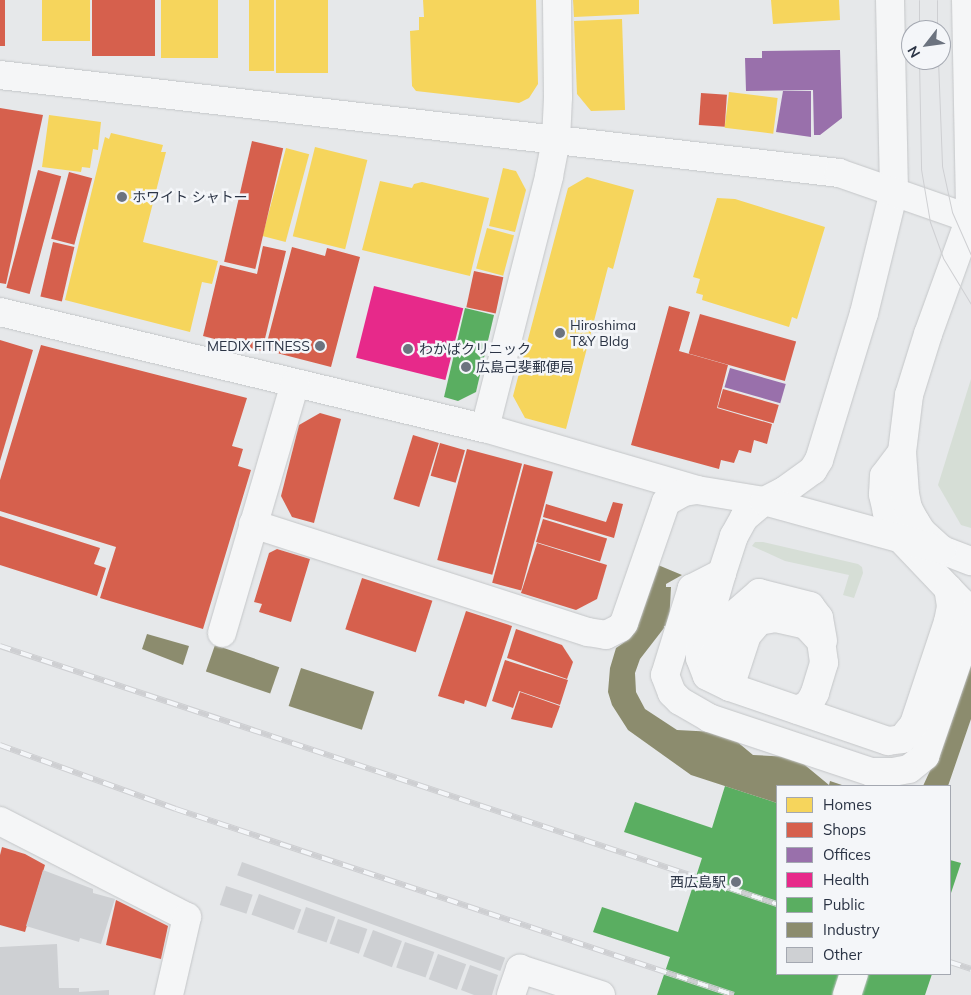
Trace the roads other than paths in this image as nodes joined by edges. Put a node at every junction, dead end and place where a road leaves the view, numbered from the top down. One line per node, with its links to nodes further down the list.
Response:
1 (558, 0): 6 (street)
2 (890, 0): 7 (street)
3 (966, 0): 5 (street)
4 (0, 75): 6 (street)
5 (969, 76): 8 (street)
6 (556, 140): 7 (street); 11 (street)
7 (894, 191): 8 (street); 14 (street)
8 (971, 218): 12 (street)
9 (0, 312): 10 (street)
10 (295, 383): 11 (street); 15 (street)
11 (486, 428): 13 (street)
12 (902, 452): 16 (street); 17 (street)
13 (697, 490): 14 (street); 15 (street)
14 (764, 501): 16 (street); 19 (street)
15 (253, 524): 21 (street)
16 (900, 537): 17 (street); 20 (street)
17 (942, 550): 18 (street)
18 (971, 562)
19 (722, 573): 20 (street); 22 (street)
20 (948, 588): 23 (street)
21 (222, 632)
22 (723, 684): 23 (street); 23 (street)
23 (797, 710)
24 (0, 821): 26 (street)
25 (854, 975): 29 (street)
26 (169, 995)
27 (511, 995): 28 (street)
28 (601, 995)
29 (847, 995)

